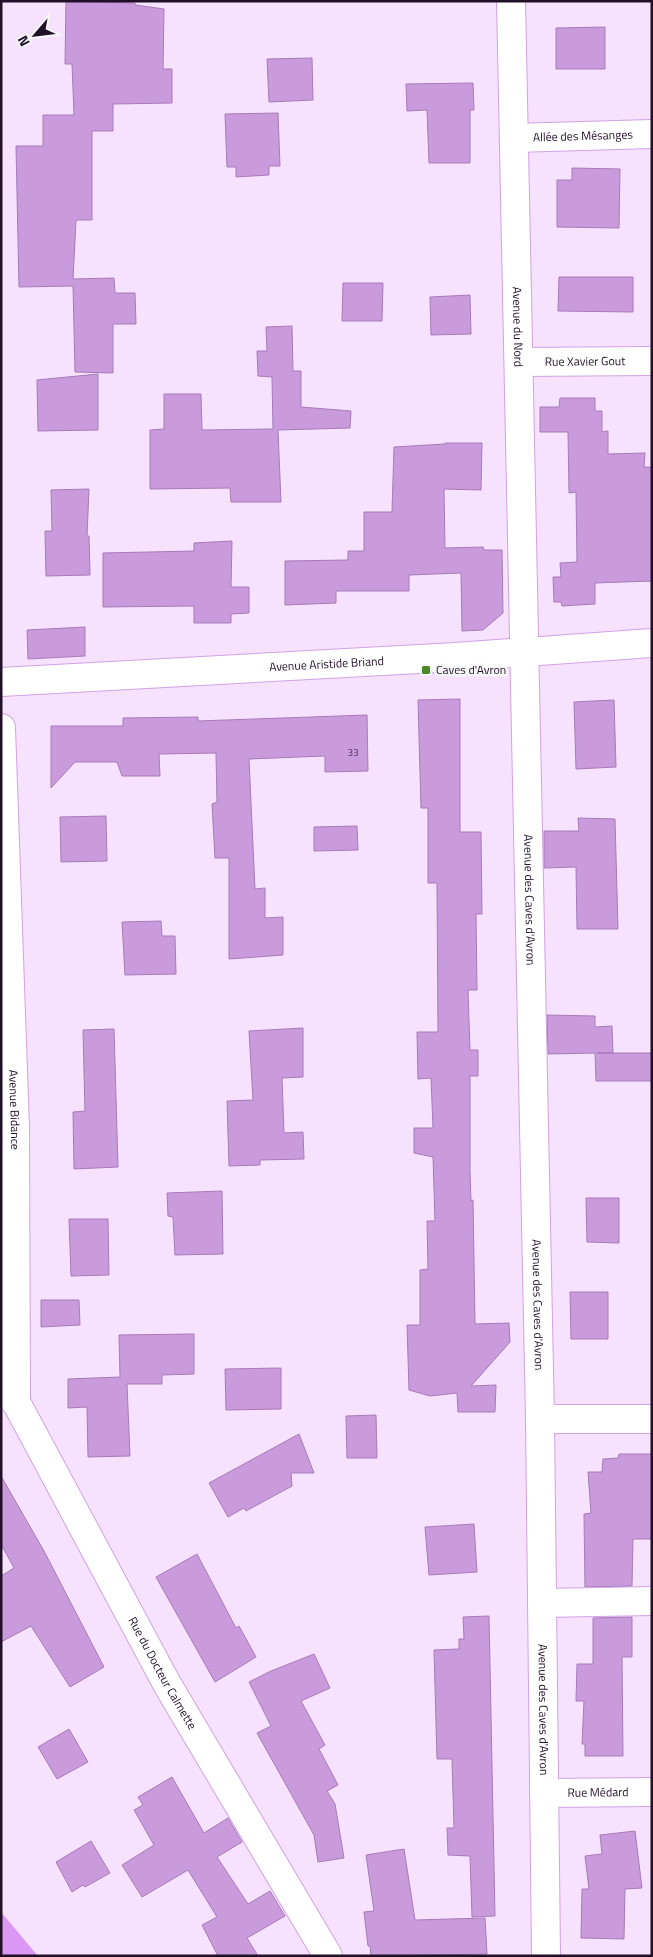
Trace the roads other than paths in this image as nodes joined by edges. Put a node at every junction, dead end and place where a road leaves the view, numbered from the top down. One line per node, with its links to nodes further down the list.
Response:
1 (511, 1): 3 (street, Avenue du Nord)
2 (652, 134): 3 (street, Allée des Mésanges)
3 (514, 138): 5 (street, Avenue du Nord)
4 (652, 361): 5 (street, Rue Xavier Gout)
5 (519, 362): 7 (street, Avenue du Nord)
6 (652, 643): 7 (street, Avenue Aristide Briand)
7 (524, 652): 8 (street, Avenue Aristide Briand); 11 (street, Avenue des Caves d'Avron)
8 (1, 682)
9 (1, 728): 10 (street, Avenue Bidance)
10 (9, 1396): 17 (street, Rue du Docteur Calmette)
11 (540, 1419): 12 (street); 14 (street, Avenue des Caves d'Avron)
12 (652, 1419)
13 (652, 1601): 14 (street)
14 (542, 1603): 16 (street, Avenue des Caves d'Avron)
15 (652, 1792): 16 (street, Rue Médard)
16 (544, 1793): 18 (street, Avenue des Caves d'Avron)
17 (328, 1956)
18 (546, 1956)

